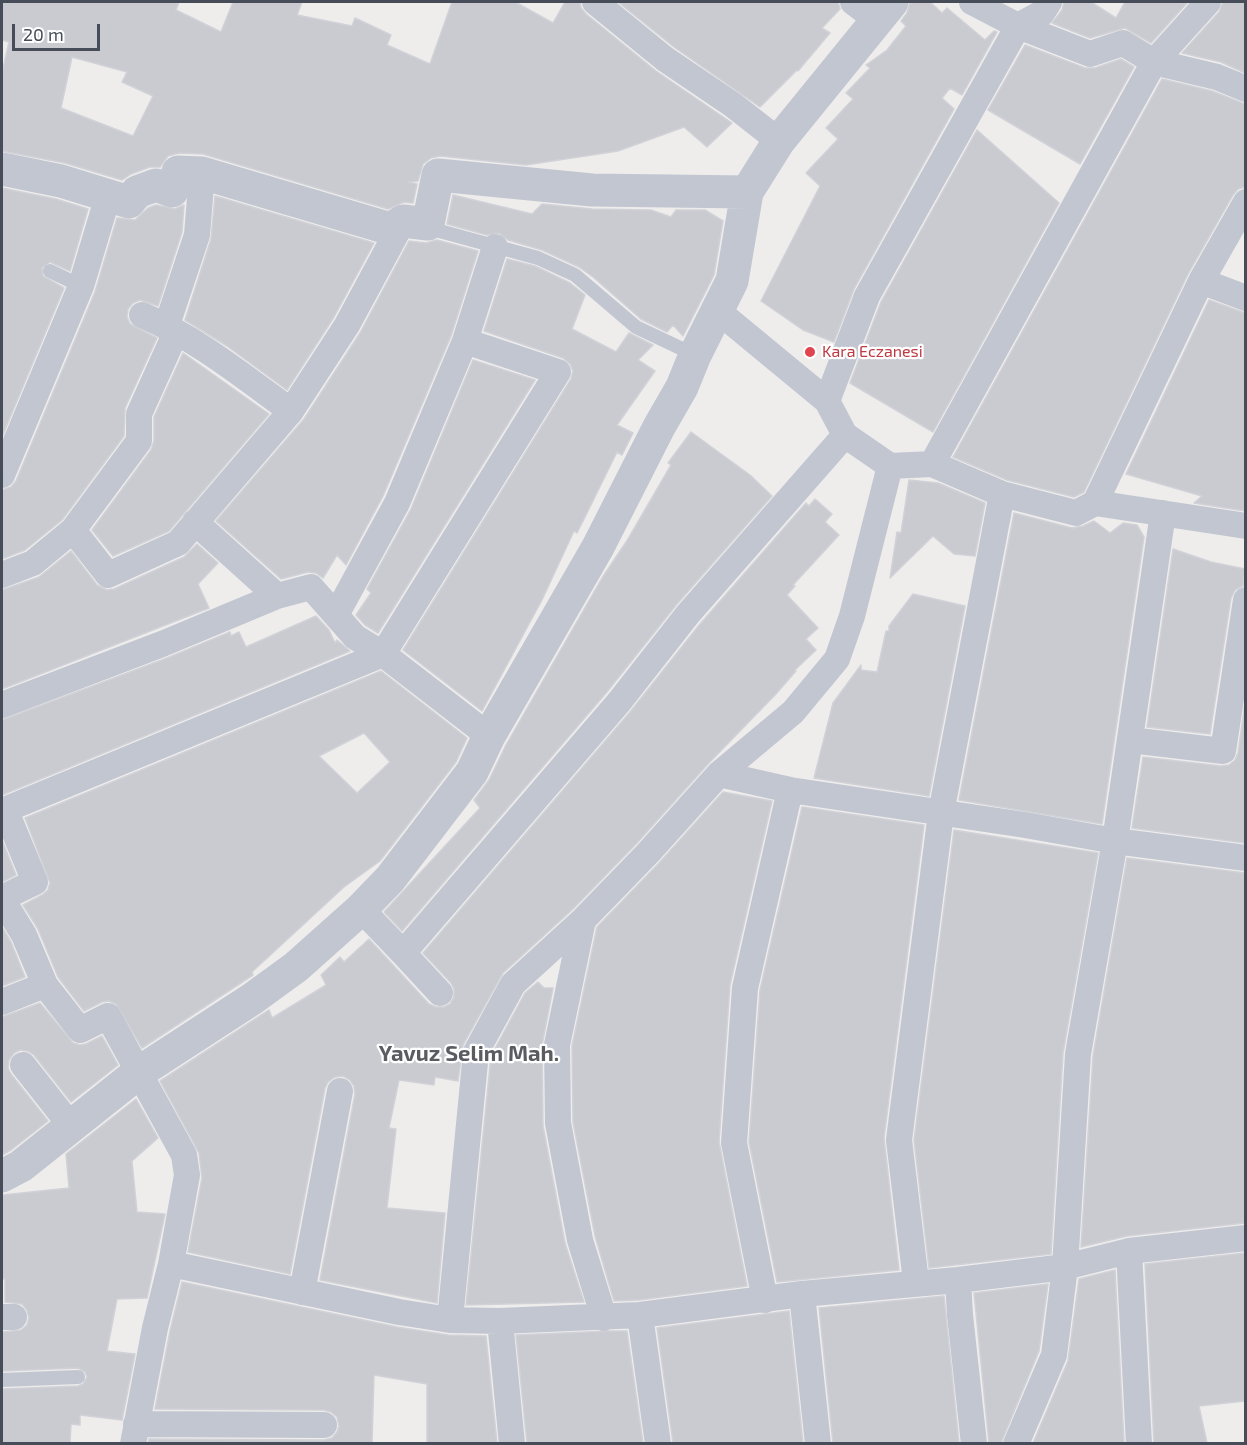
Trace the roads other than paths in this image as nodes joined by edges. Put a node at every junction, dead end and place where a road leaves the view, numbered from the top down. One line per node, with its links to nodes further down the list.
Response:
1 (599, 2): 9 (street)
2 (972, 2): 6 (street)
3 (1050, 2): 6 (street)
4 (1208, 2): 7 (street)
5 (874, 8): 9 (street)
6 (1018, 26): 7 (street); 26 (street)
7 (1154, 62): 8 (street); 29 (street)
8 (1245, 89)
9 (779, 141): 12 (street)
10 (2, 169): 13 (street)
11 (202, 173): 13 (street); 15 (street); 23 (street)
12 (747, 192): 15 (street); 21 (street)
13 (108, 196): 19 (street)
14 (1245, 202): 18 (street)
15 (403, 221): 16 (lane); 27 (street)
16 (495, 247): 24 (street); 25 (lane)
17 (50, 271): 19 (lane)
18 (1201, 281): 20 (street); 33 (street)
19 (81, 286): 31 (street)
20 (1245, 298)
21 (718, 310): 25 (street); 26 (street)
22 (142, 315): 23 (street)
23 (171, 329): 27 (street); 37 (street)
24 (465, 341): 41 (street); 42 (street)
25 (696, 355): 44 (street)
26 (827, 401): 28 (street)
27 (291, 411): 35 (street)
28 (845, 435): 30 (street); 55 (street)
29 (932, 464): 30 (street); 32 (street)
30 (890, 466): 46 (street)
31 (2, 475)
32 (1002, 494): 33 (street); 49 (street)
33 (1095, 503): 34 (street)
34 (1163, 513): 36 (street); 45 (street)
35 (195, 522): 37 (street); 39 (street)
36 (1245, 526)
37 (73, 530): 38 (street)
38 (2, 575)
39 (277, 596): 41 (street); 43 (street)
40 (1245, 600): 45 (street)
41 (336, 615): 42 (street)
42 (383, 654): 44 (street); 48 (street)
43 (2, 705)
44 (489, 736): 53 (street)
45 (1130, 740): 50 (street)
46 (720, 774): 47 (street); 54 (street)
47 (790, 790): 49 (street); 72 (street)
48 (3, 810): 52 (street)
49 (941, 813): 50 (street); 69 (street)
50 (1115, 841): 51 (street); 67 (street)
51 (1245, 858)
52 (2, 898): 56 (street)
53 (361, 909): 55 (street); 60 (street)
54 (583, 920): 74 (street); 75 (street)
55 (403, 953): 57 (street)
56 (45, 985): 58 (street); 60 (street)
57 (440, 993)
58 (2, 1002)
59 (23, 1065): 62 (street)
60 (138, 1072): 62 (street); 66 (street)
61 (340, 1091): 70 (street)
62 (71, 1126): 63 (street)
63 (2, 1176)
64 (1245, 1238): 65 (street)
65 (1129, 1251): 67 (street); 86 (street)
66 (171, 1264): 70 (street); 80 (street)
67 (1065, 1267): 68 (street); 85 (street)
68 (958, 1280): 69 (street); 84 (street)
69 (916, 1282): 71 (street)
70 (302, 1292): 75 (street)
71 (802, 1294): 72 (street); 83 (street)
72 (765, 1300): 73 (street)
73 (640, 1315): 74 (street); 82 (street)
74 (604, 1318): 76 (street)
75 (450, 1320): 76 (street)
76 (500, 1321): 81 (street)
77 (78, 1377): 78 (lane)
78 (2, 1380)
79 (324, 1425): 80 (street)
80 (134, 1434)
81 (512, 1443)
82 (658, 1443)
83 (818, 1443)
84 (974, 1443)
85 (1016, 1443)
86 (1139, 1443)

